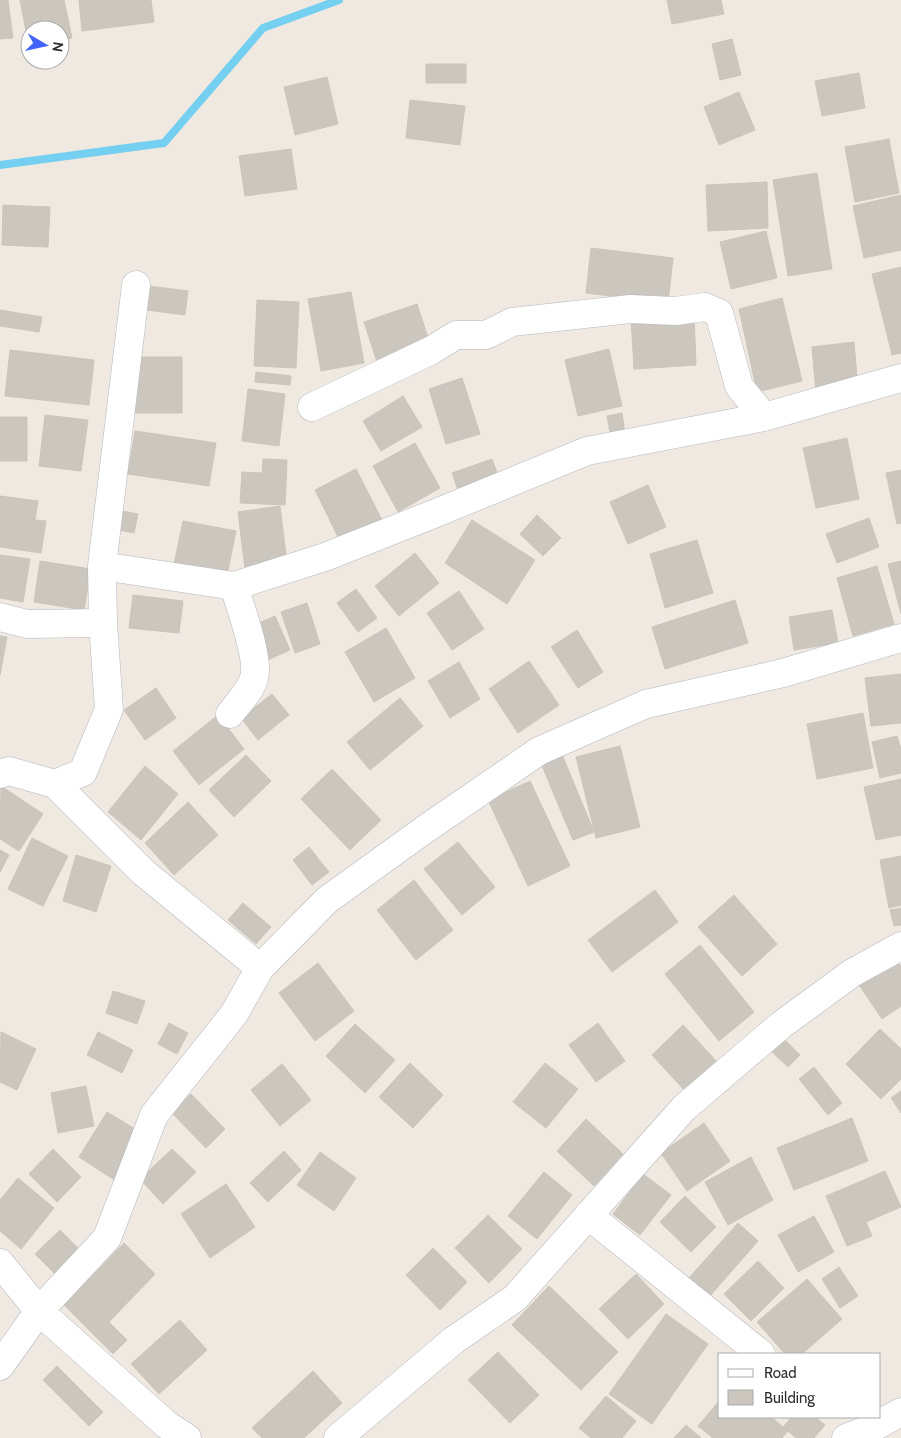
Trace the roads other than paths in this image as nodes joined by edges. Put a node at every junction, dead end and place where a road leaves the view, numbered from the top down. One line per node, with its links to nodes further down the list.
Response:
1 (136, 286): 5 (street)
2 (901, 378): 4 (street)
3 (312, 407): 4 (street)
4 (764, 417): 6 (street)
5 (102, 566): 6 (street); 8 (street)
6 (234, 586): 10 (street)
7 (0, 617): 8 (street)
8 (102, 623): 12 (street)
9 (901, 638): 14 (street)
10 (230, 714)
11 (3, 768): 12 (street)
12 (55, 784): 14 (street)
13 (901, 946): 15 (street)
14 (260, 968): 17 (street)
15 (588, 1214): 18 (street); 23 (street)
16 (0, 1263): 17 (street)
17 (39, 1311): 19 (street); 22 (street)
18 (760, 1353)
19 (0, 1366)
20 (901, 1412): 21 (street)
21 (848, 1429)
22 (188, 1438)
23 (338, 1438)

